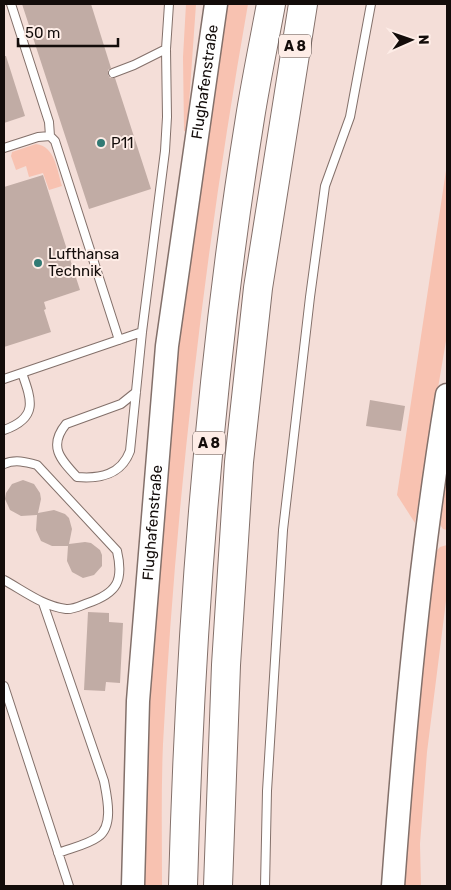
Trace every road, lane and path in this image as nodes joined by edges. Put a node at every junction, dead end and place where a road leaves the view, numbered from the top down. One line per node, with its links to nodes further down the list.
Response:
1 (11, 4): 10 (lane)
2 (169, 4): 8 (lane)
3 (202, 4): 12 (main road, Flughafenstraße)
4 (216, 4): 12 (main road, Flughafenstraße)
5 (271, 4): 27 (highway, A 8)
6 (303, 4): 28 (highway, A 8)
7 (371, 4): 29 (lane)
8 (166, 49): 9 (lane); 13 (lane)
9 (113, 73)
10 (50, 136): 11 (lane); 14 (lane)
11 (4, 148)
12 (194, 160): 26 (main road, Flughafenstraße)
13 (142, 332): 14 (lane); 17 (lane)
14 (119, 340): 15 (lane)
15 (22, 373): 16 (lane); 19 (lane)
16 (4, 379)
17 (136, 392): 17 (lane)
18 (447, 395): 30 (main road)
19 (4, 430)
20 (4, 464): 22 (lane)
21 (4, 580): 22 (lane)
22 (43, 603): 24 (lane)
23 (4, 686): 24 (lane)
24 (58, 853): 25 (lane)
25 (69, 886)
26 (133, 886)
27 (183, 886)
28 (218, 886)
29 (266, 886)
30 (393, 886)

